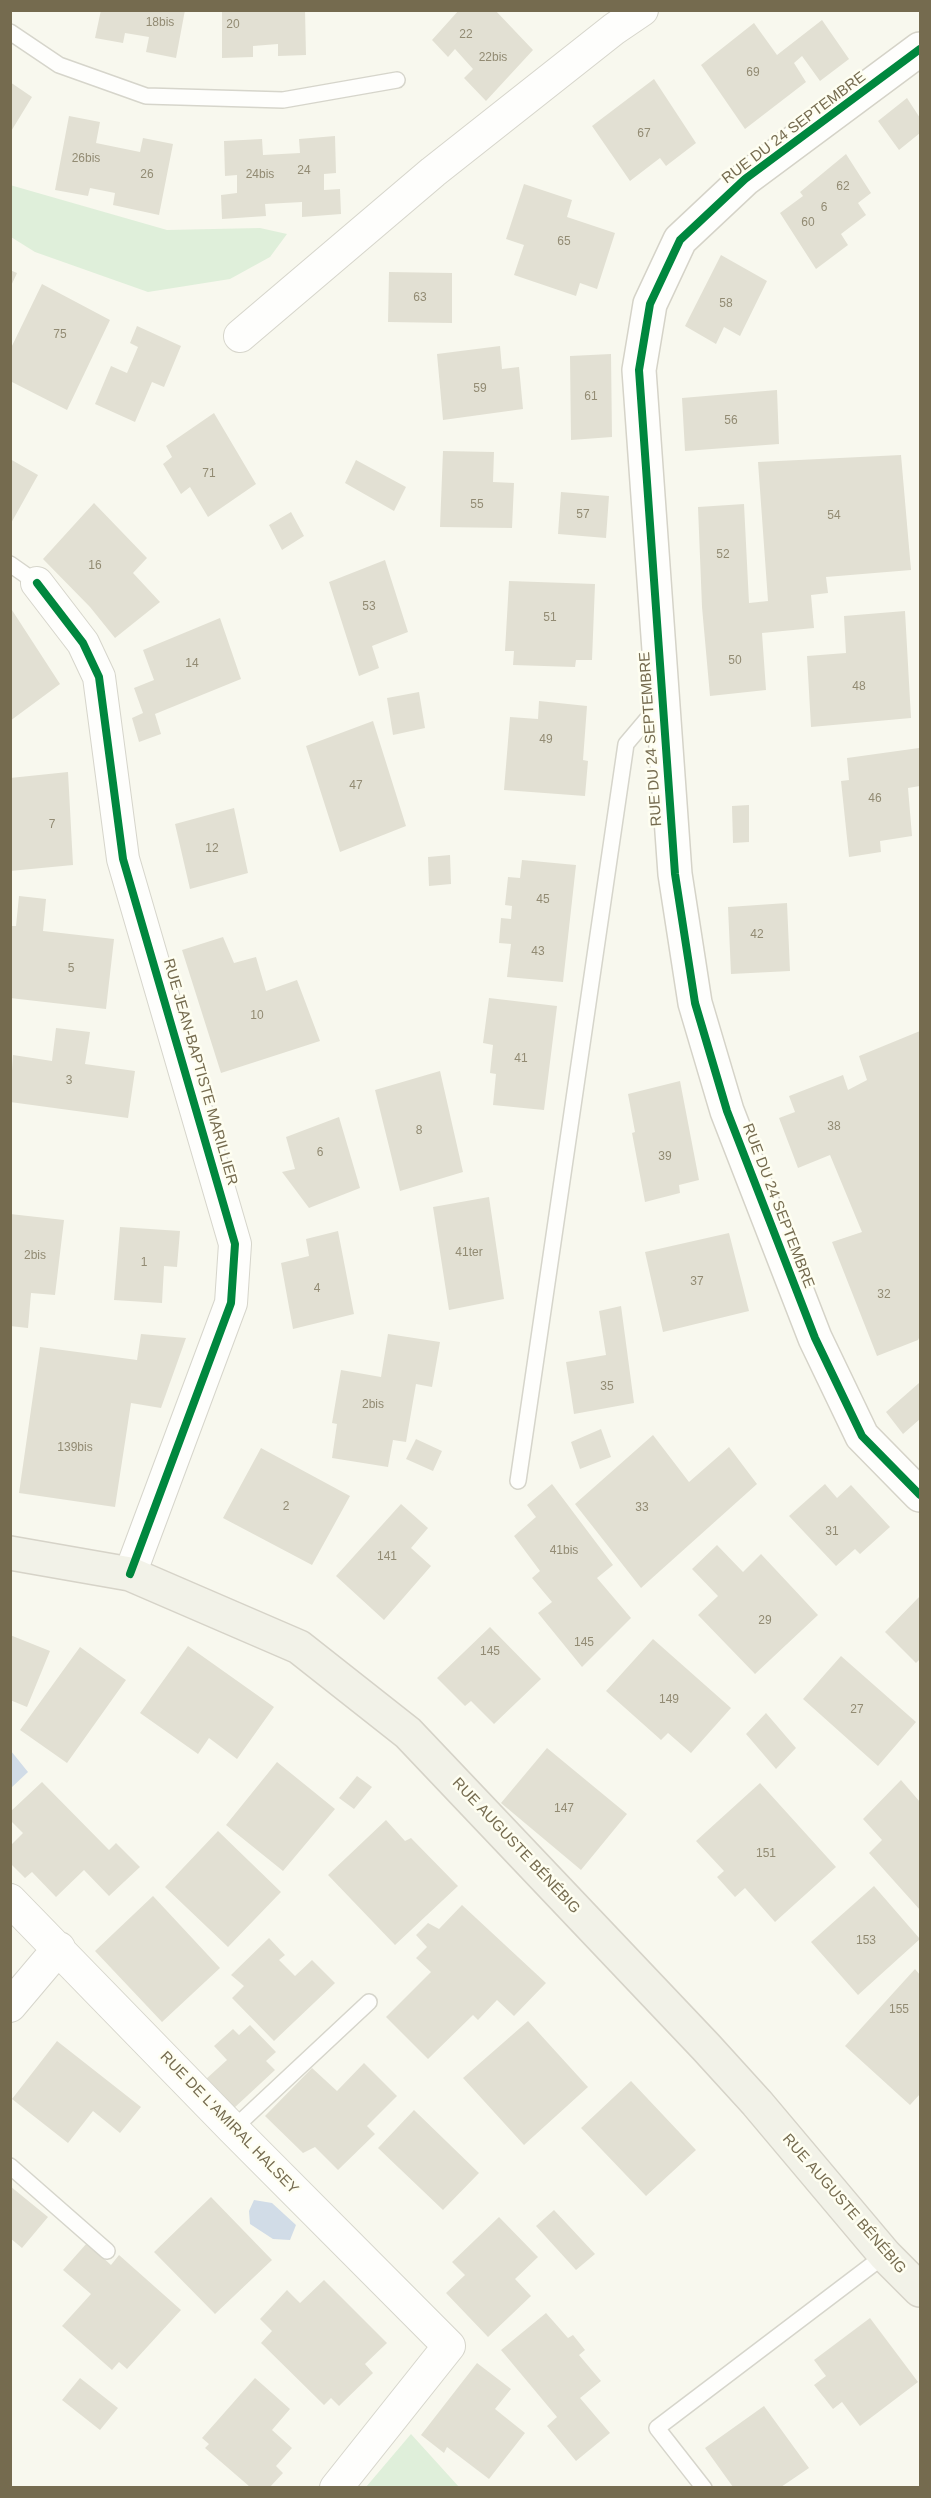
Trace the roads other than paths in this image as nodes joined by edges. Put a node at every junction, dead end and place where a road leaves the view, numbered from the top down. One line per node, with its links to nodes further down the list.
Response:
1 (642, 10): 5 (street)
2 (10, 32): 4 (lane)
3 (921, 49): 8 (street, RUE DU 24 SEPTEMBRE)
4 (397, 80)
5 (240, 336)
6 (10, 564): 7 (lane)
7 (37, 583): 12 (street, RUE JEAN-BAPTISTE MARILLIER)
8 (661, 703): 9 (lane); 10 (street, RUE DU 24 SEPTEMBRE)
9 (518, 1481)
10 (921, 1495)
11 (10, 1553): 12 (main road, RUE AUGUSTE BÉNÉBIG)
12 (130, 1574): 20 (main road, RUE AUGUSTE BÉNÉBIG)
13 (10, 1900): 14 (street, RUE DE L'AMIRAL HALSEY)
14 (60, 1948): 16 (street); 17 (street, RUE DE L'AMIRAL HALSEY)
15 (369, 2002): 17 (lane)
16 (10, 2006)
17 (233, 2129): 22 (street, RUE DE L'AMIRAL HALSEY)
18 (10, 2166): 19 (lane)
19 (107, 2251)
20 (885, 2255): 21 (main road, RUE AUGUSTE BÉNÉBIG); 23 (lane)
21 (921, 2290)
22 (336, 2487)
23 (704, 2487)

